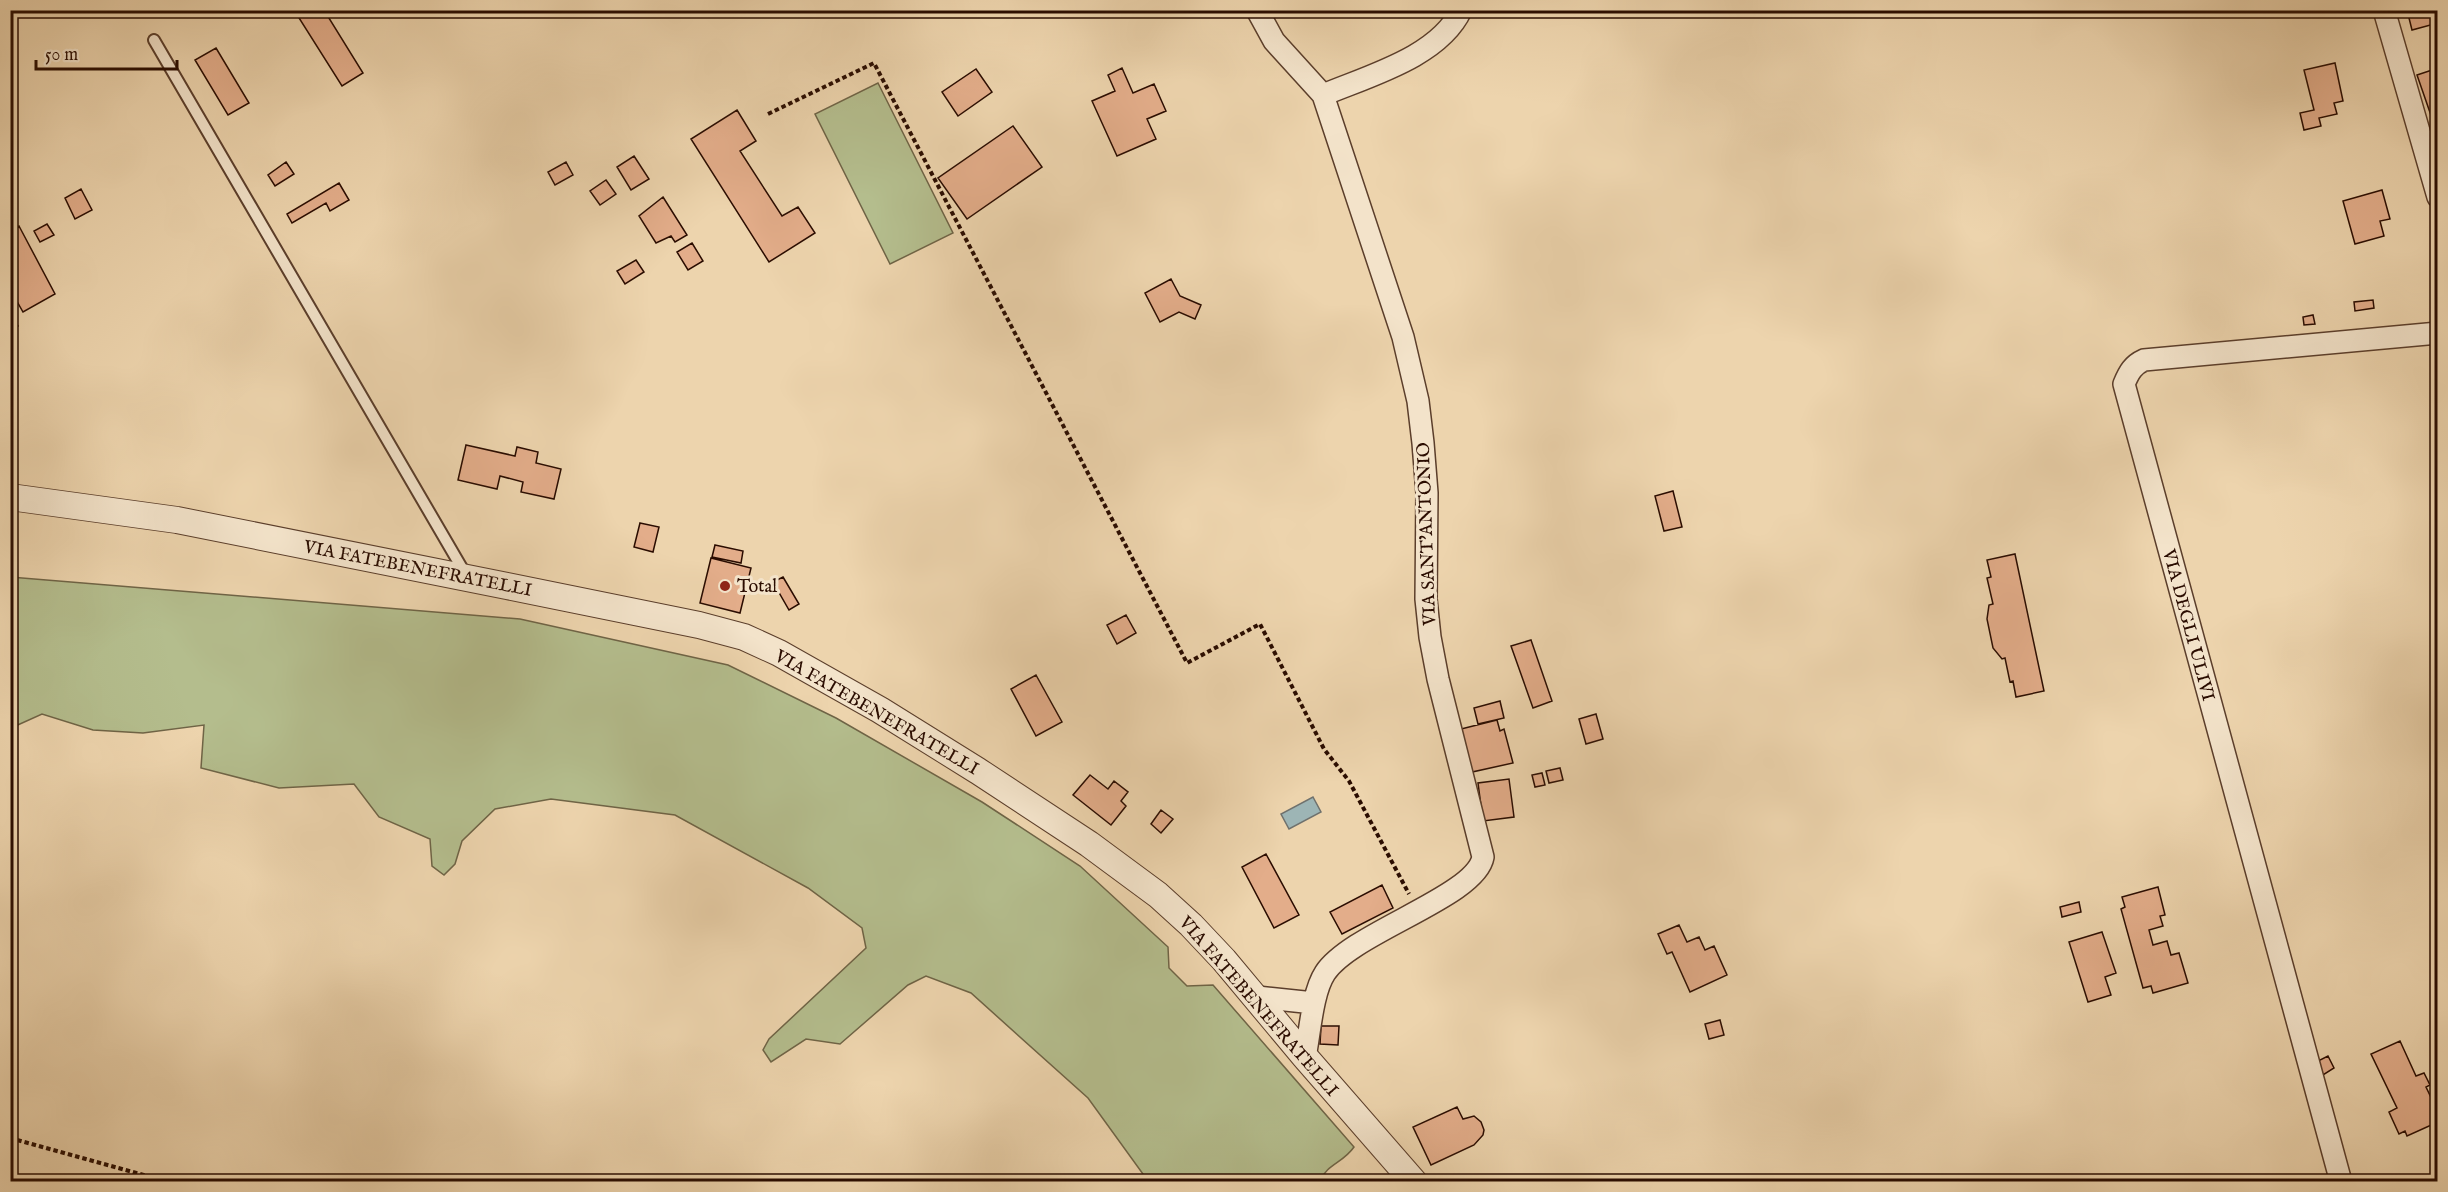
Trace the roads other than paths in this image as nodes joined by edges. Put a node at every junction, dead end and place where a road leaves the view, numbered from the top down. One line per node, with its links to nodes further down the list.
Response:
1 (1257, 10): 5 (street)
2 (1461, 10): 5 (street)
3 (2384, 10): 6 (street)
4 (154, 40): 9 (lane)
5 (1323, 95): 11 (street, VIA SANT'ANTONIO)
6 (2438, 197)
7 (2438, 333): 14 (street, VIA DEGLI ULIVI)
8 (10, 497): 9 (street, VIA FATEBENEFRATELLI)
9 (467, 578): 10 (street, VIA FATEBENEFRATELLI)
10 (1257, 997): 11 (street); 12 (street, VIA FATEBENEFRATELLI)
11 (1314, 1003): 12 (street, VIA SANT'ANTONIO)
12 (1305, 1057): 13 (street, VIA FATEBENEFRATELLI)
13 (1414, 1182)
14 (2341, 1182)

